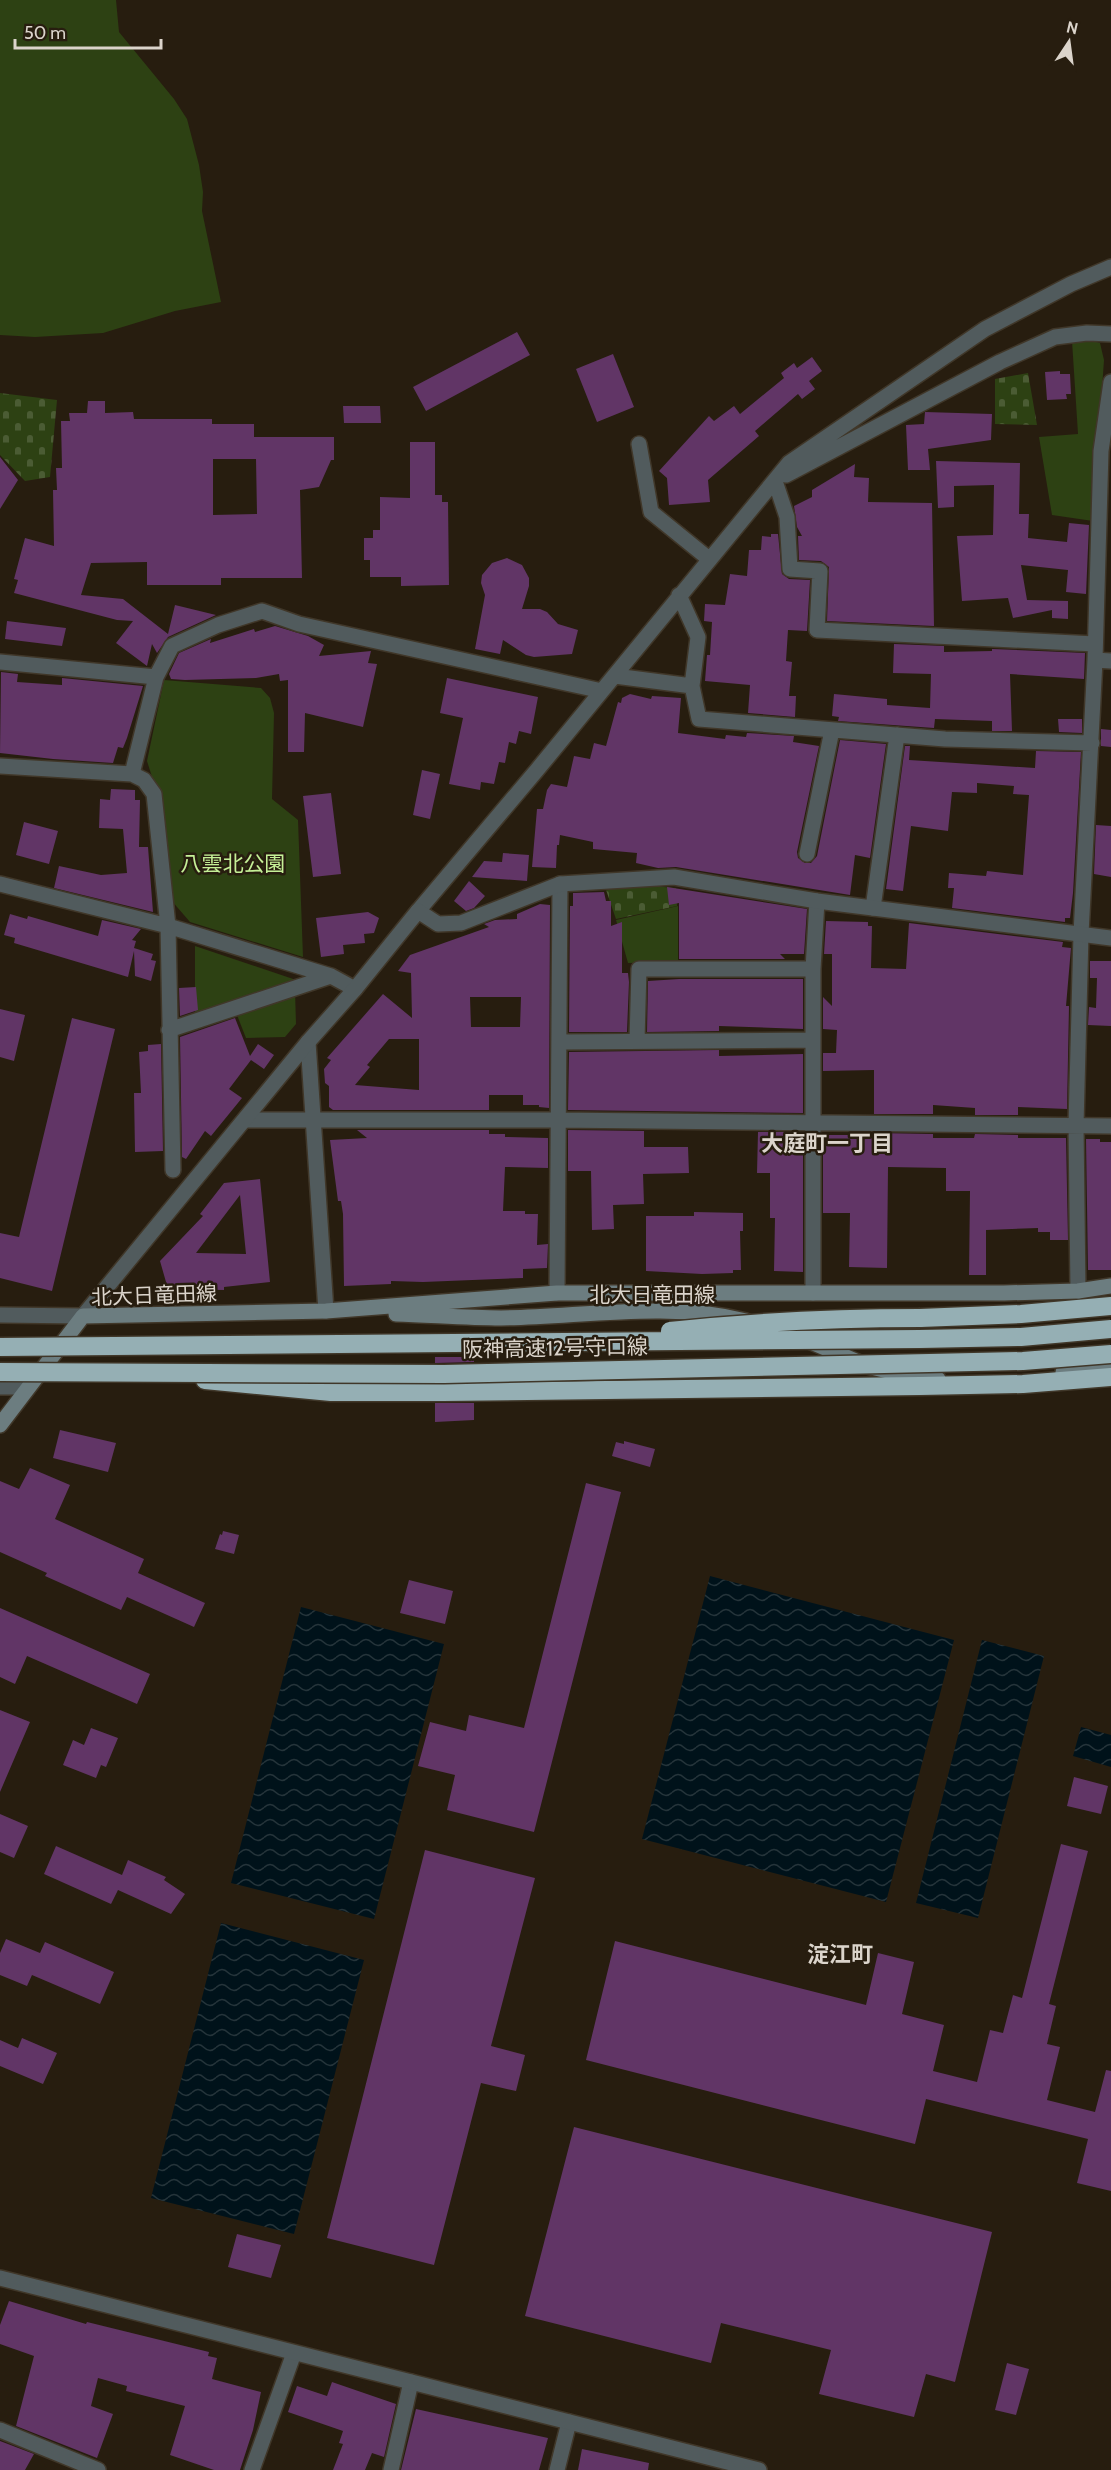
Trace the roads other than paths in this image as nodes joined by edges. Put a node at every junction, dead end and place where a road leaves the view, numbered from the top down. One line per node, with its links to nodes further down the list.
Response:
1 (1111, 267): 5 (street)
2 (1111, 334): 5 (street)
3 (1111, 382): 8 (street)
4 (639, 444): 6 (street)
5 (775, 481): 6 (street); 8 (street)
6 (709, 559): 7 (street)
7 (679, 595): 12 (street); 14 (street)
8 (1095, 644): 9 (street)
9 (1095, 660): 11 (street); 18 (street)
10 (0, 662): 13 (street)
11 (1111, 662)
12 (615, 676): 14 (street); 15 (street)
13 (156, 677): 15 (street); 20 (street)
14 (692, 686): 16 (street)
15 (602, 691): 26 (street)
16 (832, 730): 17 (street); 21 (street)
17 (897, 735): 18 (street); 25 (street)
18 (1092, 743): 28 (street)
19 (0, 766): 20 (street)
20 (132, 774): 27 (street)
21 (807, 854)
22 (0, 884): 27 (street)
23 (560, 884): 24 (street); 26 (street); 37 (street)
24 (817, 901): 25 (street); 30 (street)
25 (873, 908): 28 (street)
26 (418, 911): 32 (street)
27 (168, 926): 31 (street); 33 (street)
28 (1081, 934): 29 (street); 42 (street)
29 (1111, 938)
30 (813, 969): 34 (street); 35 (street)
31 (331, 976): 32 (street); 33 (street)
32 (355, 989): 36 (street)
33 (169, 1030): 44 (street)
34 (637, 1040): 35 (street); 37 (street)
35 (812, 1040): 41 (street)
36 (308, 1042): 38 (street); 40 (street)
37 (560, 1042): 39 (street)
38 (245, 1120): 40 (street); 52 (street)
39 (557, 1120): 40 (street); 41 (street); 47 (street)
40 (315, 1121): 50 (street)
41 (813, 1123): 42 (street); 48 (street)
42 (1076, 1125): 43 (street); 46 (street)
43 (1111, 1126)
44 (173, 1170)
45 (1111, 1287): 46 (main road, 北大日竜田線)
46 (1078, 1291): 48 (main road, 北大日竜田線)
47 (557, 1293): 48 (main road, 北大日竜田線); 50 (main road, 北大日竜田線)
48 (813, 1293)
49 (1111, 1306): 54 (highway, bridge)
50 (326, 1311): 52 (main road, 北大日竜田線); 57 (main road, 北大日竜田線)
51 (0, 1315): 52 (street)
52 (83, 1316): 62 (main road, 北大日竜田線)
53 (1111, 1329): 54 (highway, 阪神高速12号守口線, bridge)
54 (588, 1342): 55 (highway, 阪神高速12号守口線, bridge)
55 (0, 1347)
56 (1111, 1354): 59 (highway, 阪神高速12号守口線, bridge)
57 (1111, 1367)
58 (0, 1372): 59 (highway, 阪神高速12号守口線, bridge)
59 (139, 1374): 60 (highway, bridge)
60 (1111, 1377)
61 (0, 1387): 62 (street)
62 (28, 1387): 63 (main road, 北大日竜田線)
63 (0, 1425)
64 (0, 2278): 65 (street)
65 (294, 2353): 66 (street); 70 (street)
66 (411, 2382): 67 (street); 71 (street)
67 (569, 2422): 72 (street); 73 (street)
68 (0, 2430): 69 (street)
69 (98, 2470)
70 (252, 2470)
71 (391, 2470)
72 (557, 2470)
73 (759, 2470)

